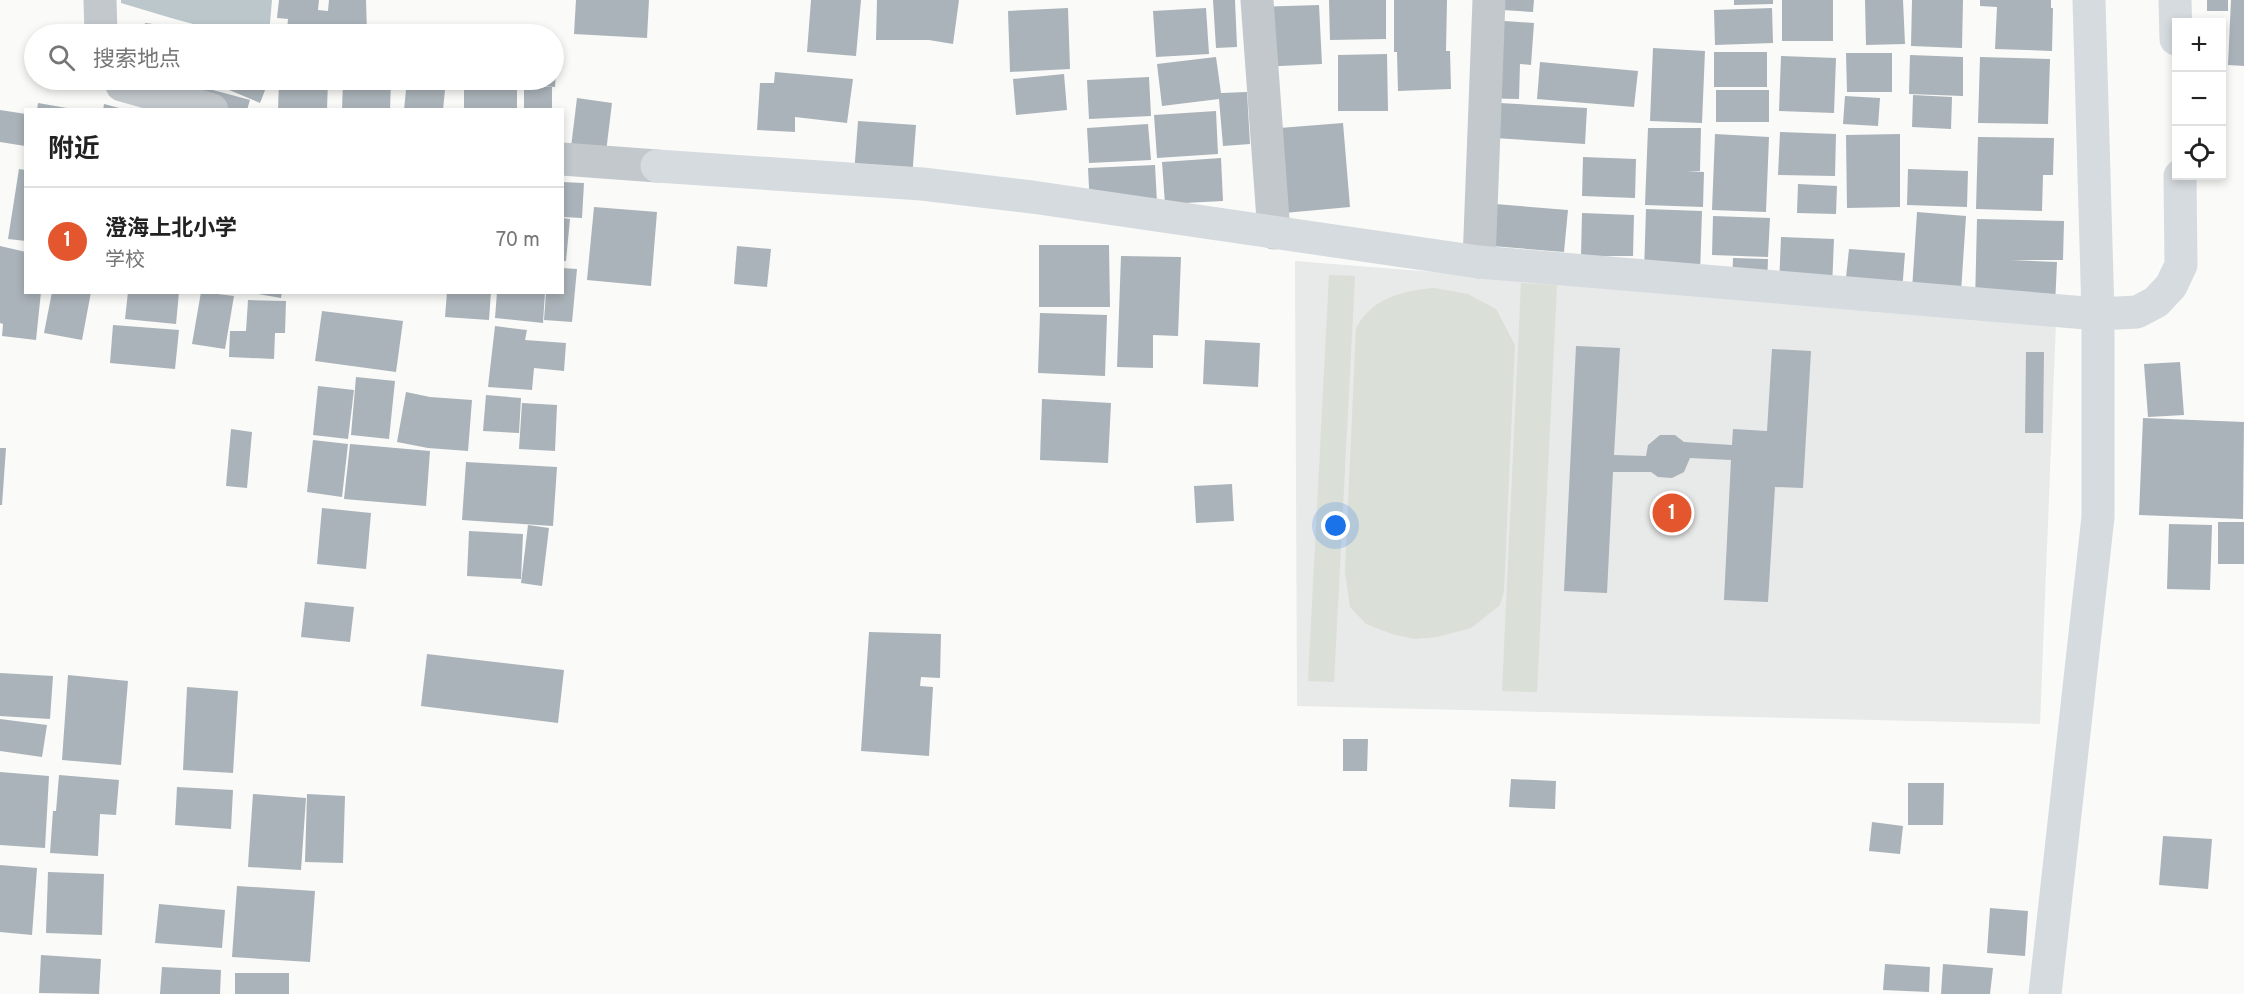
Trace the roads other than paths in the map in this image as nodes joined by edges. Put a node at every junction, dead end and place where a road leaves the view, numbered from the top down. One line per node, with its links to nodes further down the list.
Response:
1 (100, 0): 7 (street)
2 (1257, 0): 12 (street)
3 (1489, 0): 13 (street)
4 (2089, 0): 14 (street)
5 (2175, 0): 6 (street)
6 (2175, 18)
7 (101, 24)
8 (137, 90): 9 (street)
9 (204, 108)
10 (564, 159): 12 (street)
11 (2181, 180): 14 (street)
12 (1274, 233): 13 (street)
13 (1479, 262): 14 (street)
14 (2098, 314): 15 (street)
15 (2046, 994)

